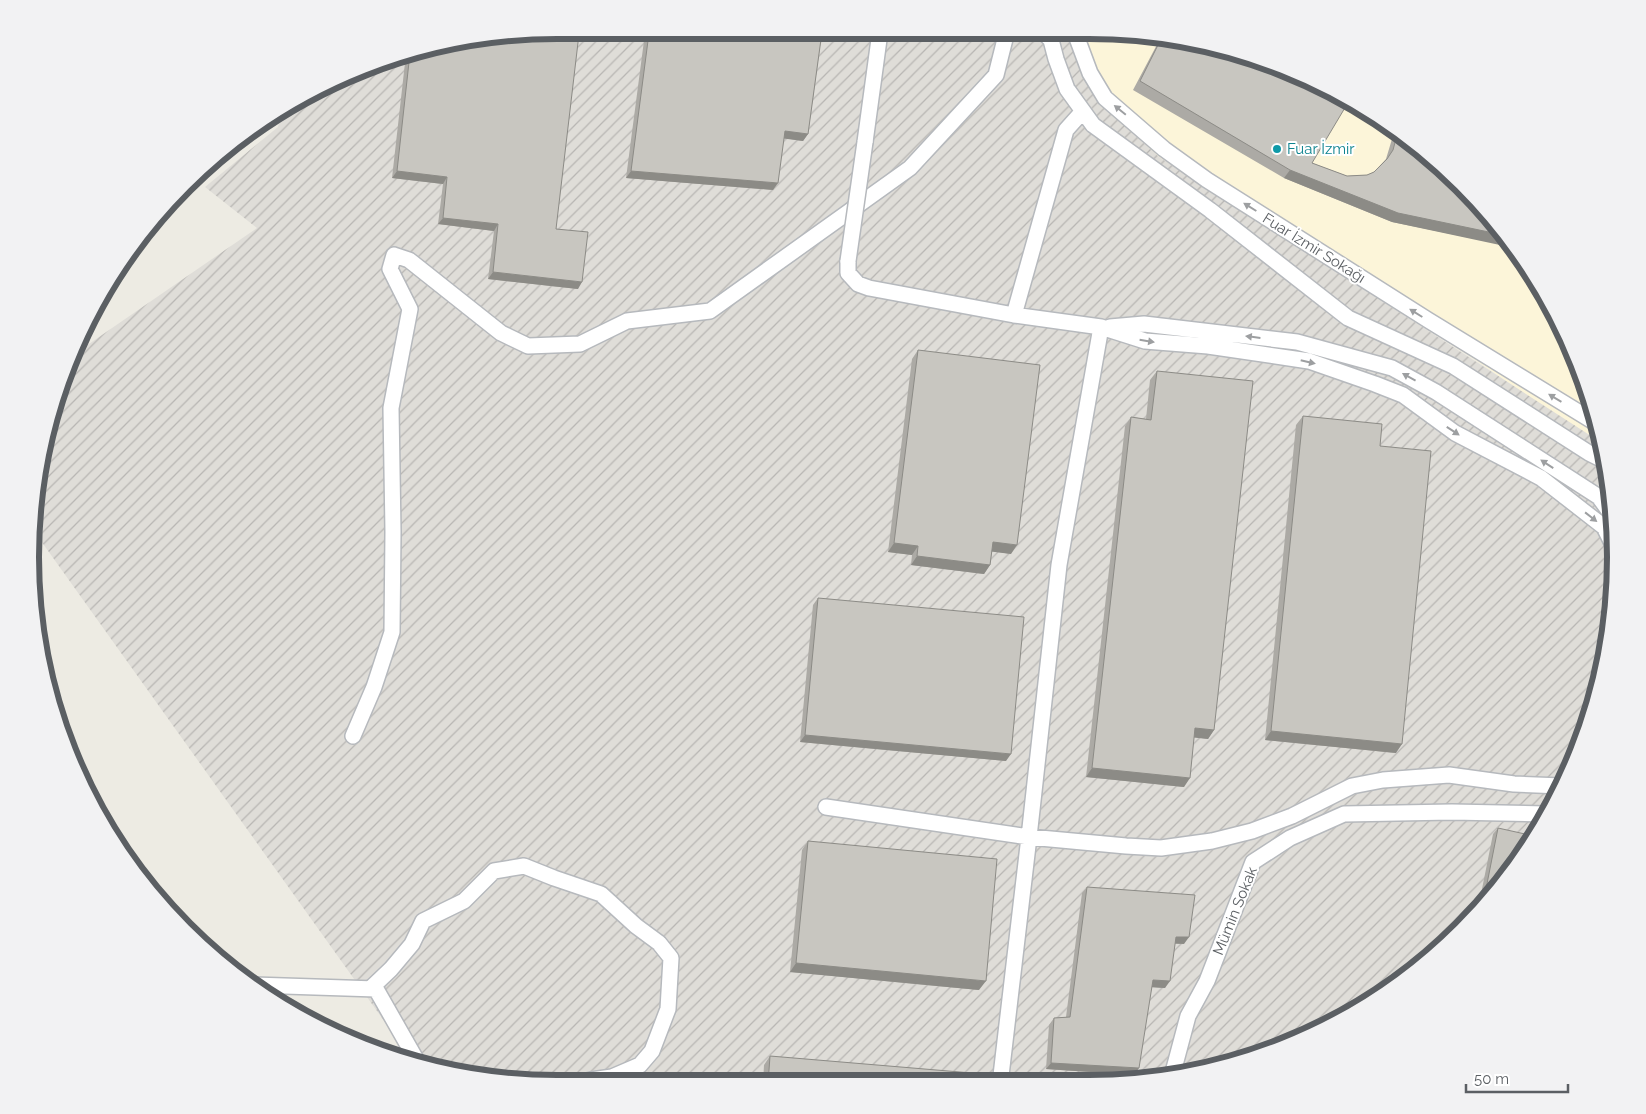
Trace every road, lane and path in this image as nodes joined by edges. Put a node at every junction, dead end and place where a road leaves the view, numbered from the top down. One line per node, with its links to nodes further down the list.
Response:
1 (879, 39): 6 (street, bridge)
2 (1005, 39): 12 (street)
3 (1048, 39): 5 (street)
4 (1077, 39): 8 (street, Fuar İzmir Sokağı, one-way to 4)
5 (1083, 111): 6 (street); 9 (street)
6 (1014, 315): 7 (street)
7 (1101, 327): 10 (street, one-way to 7); 11 (street, one-way to 11); 16 (street)
8 (1589, 418)
9 (1597, 457)
10 (1604, 504)
11 (1606, 532)
12 (353, 736)
13 (1554, 786): 16 (street)
14 (826, 807): 16 (street)
15 (1539, 814): 20 (street, Mümin Sokak)
16 (1030, 836): 22 (street)
17 (266, 985): 18 (street)
18 (370, 989): 19 (street); 21 (street)
19 (413, 1055)
20 (1174, 1068)
21 (617, 1075)
22 (1001, 1075)

